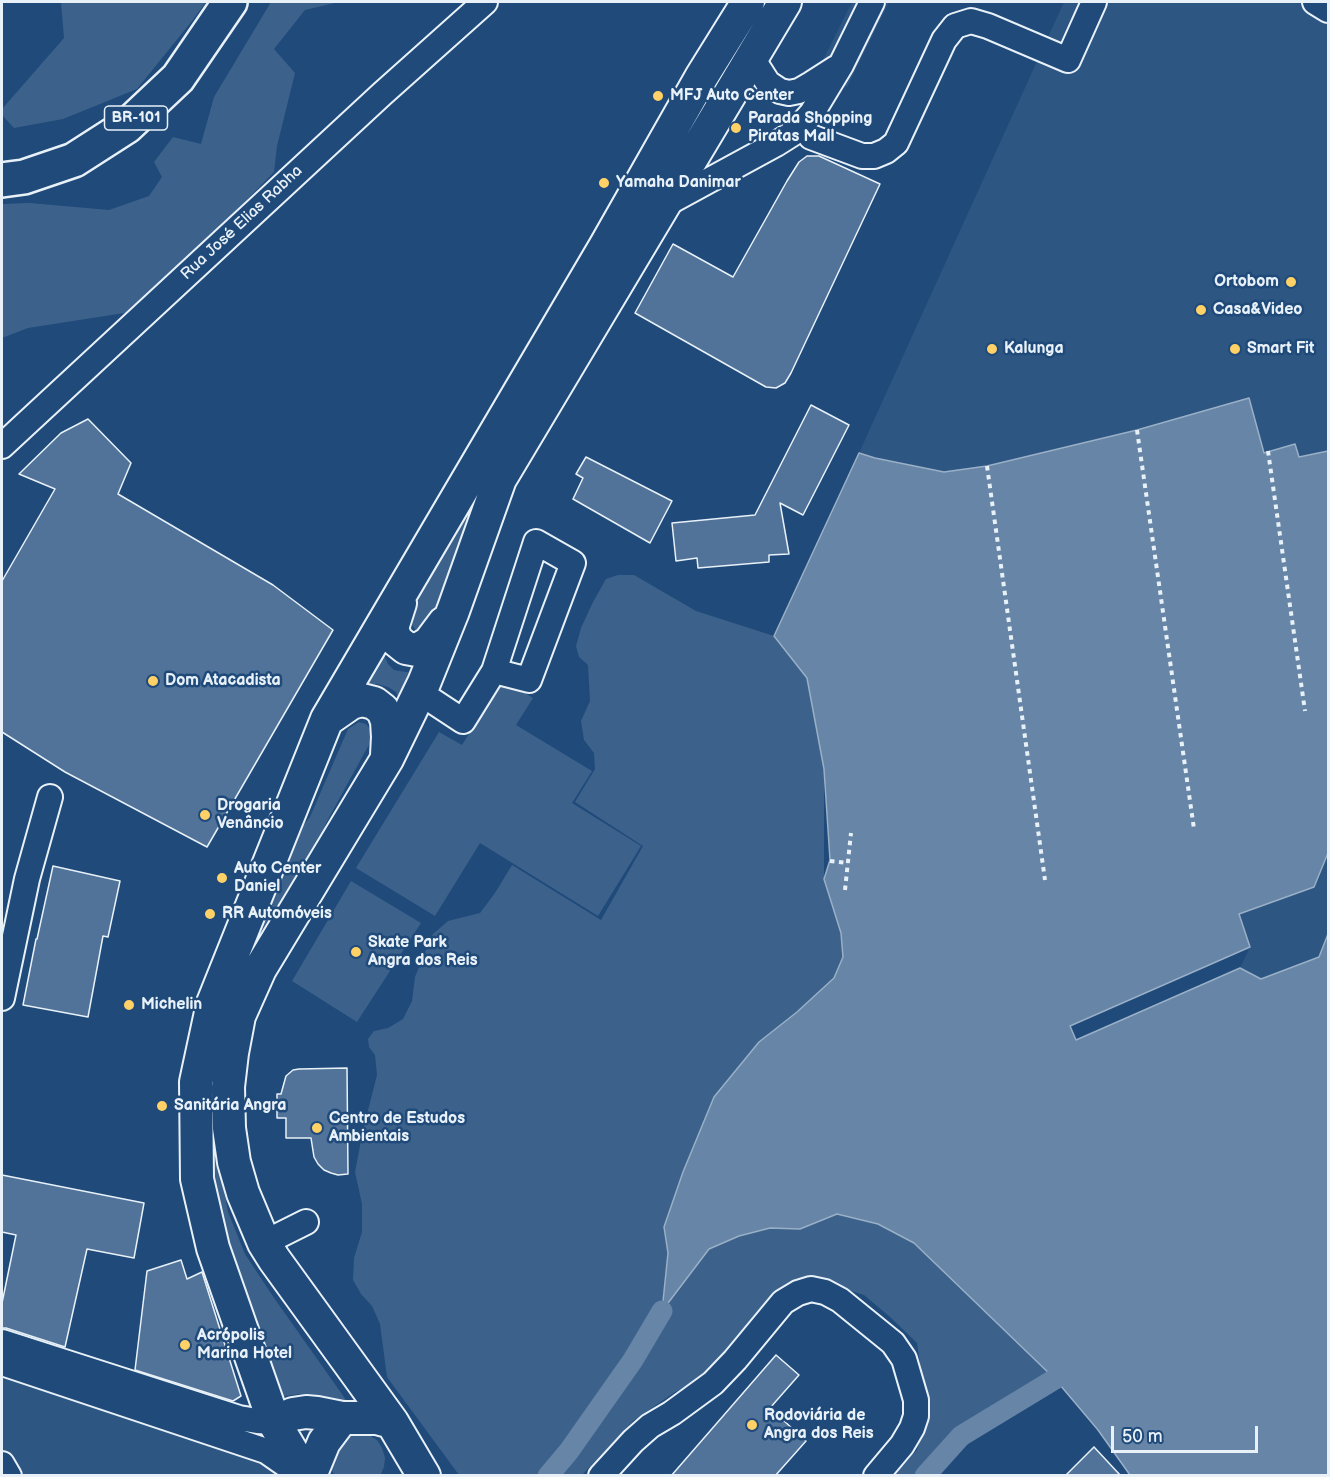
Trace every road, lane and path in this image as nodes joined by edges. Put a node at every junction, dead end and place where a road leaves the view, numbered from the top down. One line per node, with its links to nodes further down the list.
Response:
1 (230, 2): 12 (highway, BR-101)
2 (485, 2): 15 (street, Rua José Elias Rabha)
3 (748, 2): 18 (main road)
4 (785, 2): 9 (main road)
5 (872, 2): 10 (street)
6 (1094, 2): 11 (street)
7 (1315, 2): 8 (street)
8 (1329, 10)
9 (752, 58): 10 (street); 13 (main road)
10 (841, 65): 13 (street)
11 (812, 137)
12 (2, 180)
13 (662, 207): 19 (main road)
14 (1137, 430): 26 (path)
15 (2, 447)
16 (1268, 451): 22 (path)
17 (987, 466): 30 (path)
18 (406, 585): 19 (main road); 23 (main road)
19 (453, 611): 21 (main road)
20 (494, 670): 20 (street); 21 (street)
21 (419, 692): 24 (main road)
22 (1305, 711)
23 (327, 719): 24 (main road); 38 (main road)
24 (387, 759): 34 (main road)
25 (50, 797): 32 (street)
26 (1194, 829)
27 (851, 833): 29 (path)
28 (830, 861): 29 (path)
29 (848, 863): 31 (path)
30 (1046, 880)
31 (845, 890)
32 (2, 998)
33 (306, 1222): 34 (street)
34 (264, 1243): 39 (main road)
35 (2, 1342): 38 (street)
36 (2, 1363): 42 (street)
37 (342, 1418): 38 (main road); 39 (main road); 42 (main road)
38 (274, 1422): 42 (main road)
39 (398, 1432): 43 (main road); 44 (main road)
40 (2, 1464): 41 (street)
41 (9, 1476)
42 (306, 1476)
43 (397, 1476)
44 (424, 1476)
45 (601, 1476): 46 (street)
46 (876, 1476)

